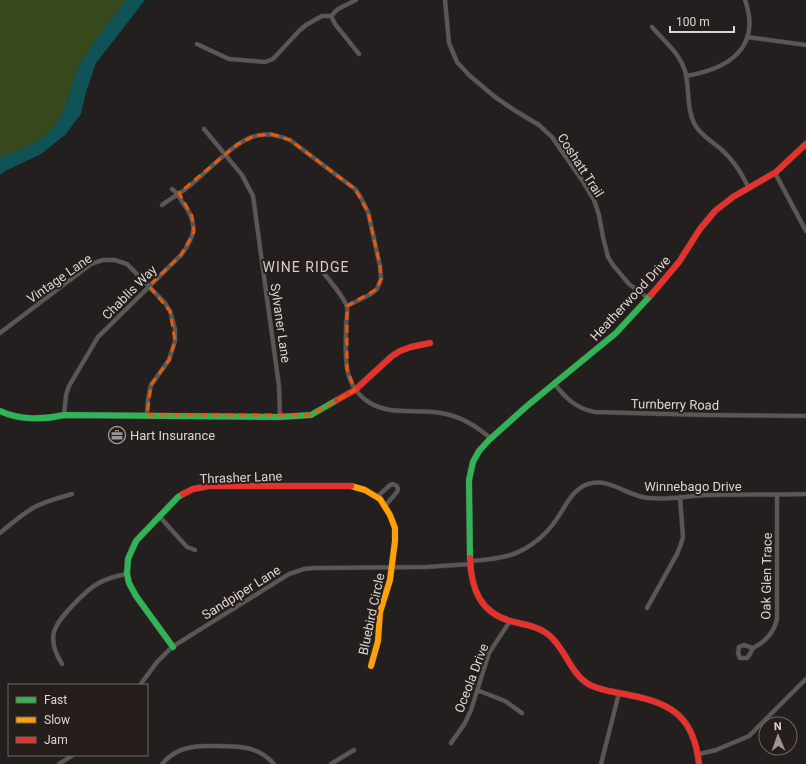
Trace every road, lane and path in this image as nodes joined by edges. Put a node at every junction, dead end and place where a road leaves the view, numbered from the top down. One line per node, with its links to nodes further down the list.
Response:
1 (356, 0): 4 (street)
2 (445, 0): 22 (street, Coshatt Trail)
3 (745, 0): 6 (street)
4 (330, 16): 7 (street); 9 (street)
5 (652, 27): 10 (street)
6 (747, 37): 8 (street); 10 (street)
7 (198, 44)
8 (806, 45)
9 (359, 54)
10 (686, 76): 15 (street)
11 (204, 129): 13 (street, Sylvaner Lane)
12 (806, 144): 14 (street, Heatherwood Drive)
13 (226, 154): 17 (street); 23 (street); 32 (street, Sylvaner Lane)
14 (774, 173): 15 (street, Heatherwood Drive); 19 (street)
15 (749, 188): 22 (street, Heatherwood Drive)
16 (172, 189): 17 (street)
17 (179, 193): 18 (street); 21 (street, Chablis Way)
18 (162, 205)
19 (806, 231)
20 (321, 270): 23 (street)
21 (149, 286): 24 (street, Vintage Lane); 29 (street, Chablis Way); 30 (street, Vintage Lane)
22 (648, 298): 26 (street, Heatherwood Drive)
23 (347, 306): 27 (street)
24 (0, 333)
25 (430, 343): 27 (street)
26 (554, 383): 31 (street, Turnberry Road); 33 (street, Heatherwood Drive)
27 (355, 390): 32 (street); 33 (street)
28 (0, 411): 29 (street)
29 (64, 415): 30 (street)
30 (147, 415): 32 (street)
31 (806, 416)
32 (280, 418)
33 (490, 438): 43 (street, Heatherwood Drive)
34 (72, 494): 41 (street)
35 (806, 494): 36 (street, Winnebago Drive)
36 (777, 495): 38 (street, Winnebago Drive); 49 (street, Oak Glen Trace)
37 (377, 496): 39 (street, Thrasher Lane); 39 (street); 40 (street, Thrasher Lane)
38 (680, 497): 43 (street, Winnebago Drive); 46 (street)
39 (385, 506): 44 (street, Bluebird Circle)
40 (159, 516): 42 (street); 45 (street, Thrasher Lane)
41 (0, 533)
42 (195, 550)
43 (470, 562): 44 (street, Sandpiper Lane); 47 (street, Heatherwood Drive)
44 (391, 568): 48 (street, Sandpiper Lane); 51 (street, Bluebird Circle)
45 (127, 574): 48 (street, Thrasher Lane); 50 (street)
46 (647, 608)
47 (510, 621): 54 (street, Oceola Drive); 55 (street, Heatherwood Drive)
48 (173, 646): 53 (street, Sandpiper Lane)
49 (753, 648)
50 (62, 664)
51 (371, 666)
52 (806, 679): 59 (street)
53 (141, 684)
54 (477, 690): 56 (street); 57 (street, Oceola Drive)
55 (619, 693): 59 (street, Heatherwood Drive); 65 (street)
56 (522, 713)
57 (451, 743)
58 (354, 750): 64 (street)
59 (699, 754): 66 (street, Heatherwood Drive)
60 (71, 756): 61 (street)
61 (58, 764)
62 (162, 764): 63 (street)
63 (274, 764)
64 (331, 764)
65 (601, 764)
66 (699, 764)

